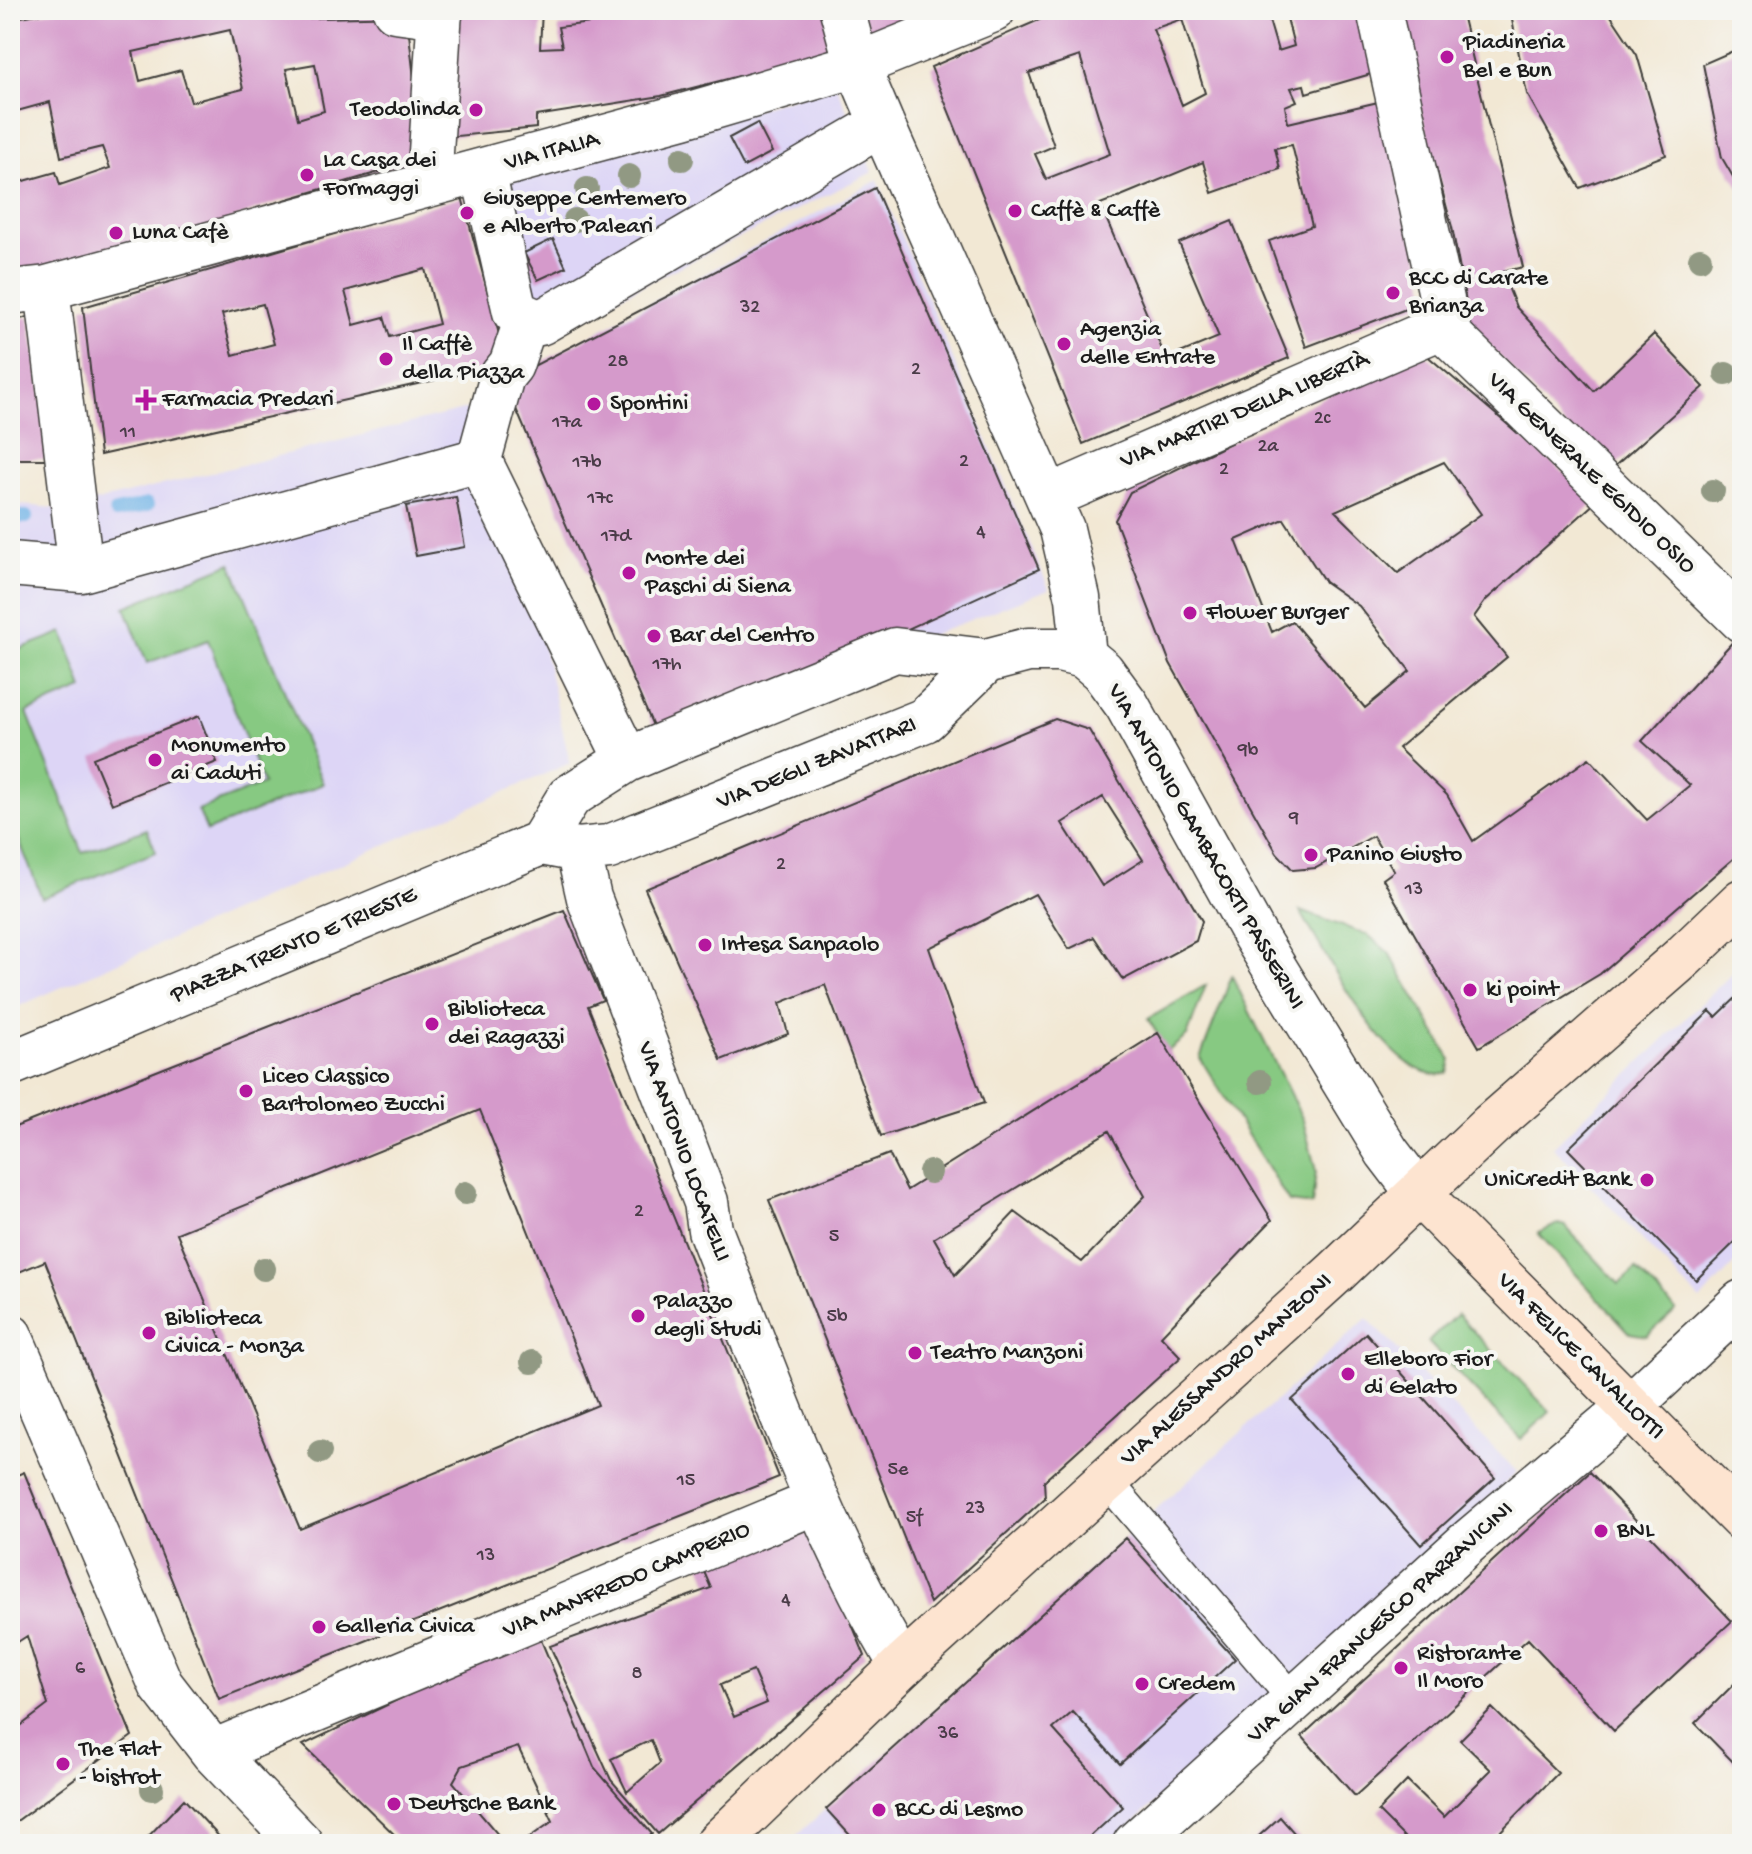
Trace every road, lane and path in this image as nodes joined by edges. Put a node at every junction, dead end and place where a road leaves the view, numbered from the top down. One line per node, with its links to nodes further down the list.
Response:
1 (395, 10): 5 (street)
2 (842, 10): 6 (street)
3 (993, 10): 6 (street, VIA ITALIA)
4 (1379, 10): 11 (street)
5 (440, 13): 9 (street)
6 (857, 65): 7 (street); 8 (street, VIA ITALIA)
7 (882, 124): 12 (street); 14 (street)
8 (483, 171): 9 (street, VIA ITALIA); 12 (street)
9 (429, 184): 10 (street, VIA ITALIA)
10 (29, 290): 16 (street)
11 (1441, 327): 14 (street, VIA MARTIRI DELLA LIBERTÀ); 17 (street, VIA GENERALE EGIDIO OSIO)
12 (519, 350): 13 (street)
13 (479, 460): 16 (street); 20 (street)
14 (1049, 497): 18 (street)
15 (10, 564): 16 (street)
16 (81, 570)
17 (1742, 620)
18 (1084, 656): 19 (street, VIA DEGLI ZAVATTARI); 24 (street, VIA ANTONIO GAMBACORTI PASSERINI)
19 (986, 661): 20 (street); 21 (street, VIA DEGLI ZAVATTARI)
20 (627, 760): 21 (street)
21 (560, 846): 23 (street, PIAZZA TRENTO E TRIESTE); 29 (street, VIA ANTONIO LOCATELLI)
22 (1742, 901): 24 (street, VIA ALESSANDRO MANZONI)
23 (11, 1061)
24 (1419, 1194): 27 (street, VIA FELICE CAVALLOTTI); 28 (street, VIA ALESSANDRO MANZONI)
25 (1742, 1302): 27 (street, VIA GIAN FRANCESCO PARRAVICINI)
26 (10, 1336): 33 (street)
27 (1630, 1406): 30 (street, VIA FELICE CAVALLOTTI); 32 (street, VIA GIAN FRANCESCO PARRAVICINI)
28 (1106, 1480): 31 (street, VIA ALESSANDRO MANZONI); 32 (lane)
29 (818, 1501): 31 (street, VIA ANTONIO LOCATELLI); 33 (street, VIA MANFREDO CAMPERIO)
30 (1742, 1519)
31 (902, 1666): 35 (street, VIA ALESSANDRO MANZONI)
32 (1294, 1700): 36 (street, VIA GIAN FRANCESCO PARRAVICINI)
33 (213, 1752): 34 (street)
34 (301, 1844)
35 (717, 1844)
36 (1135, 1844)

